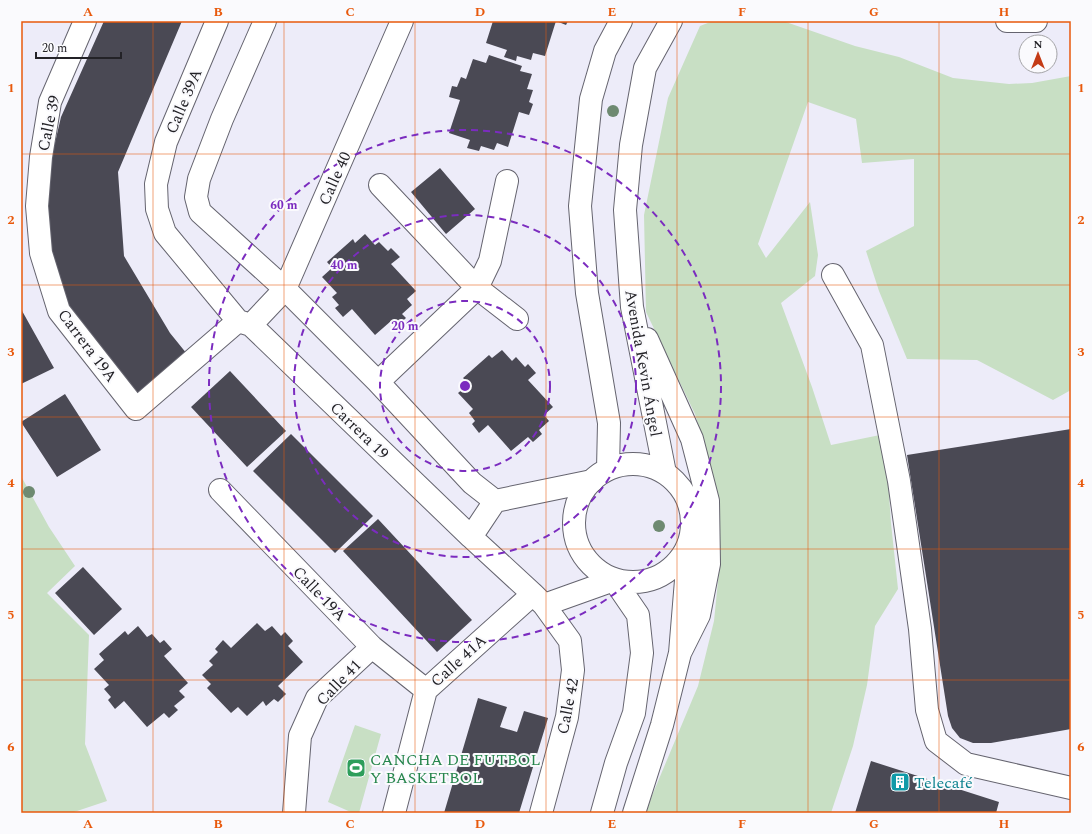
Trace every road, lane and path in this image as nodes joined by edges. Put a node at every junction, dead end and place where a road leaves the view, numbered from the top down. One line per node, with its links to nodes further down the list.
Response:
1 (85, 21): 12 (street, Calle 39)
2 (218, 21): 10 (street, Calle 39A)
3 (265, 21): 15 (street)
4 (402, 21): 15 (street, Calle 40)
5 (621, 21): 22 (street)
6 (671, 21): 16 (street, Avenida Kevin Ángel)
7 (1007, 21): 8 (street)
8 (1036, 21)
9 (507, 181): 14 (street)
10 (156, 184): 18 (street, Carrera 19)
11 (380, 185): 14 (street)
12 (37, 206): 20 (street, Carrera 19A)
13 (834, 275): 32 (street)
14 (477, 288): 17 (street); 19 (street)
15 (285, 289): 18 (street, Calle 40); 19 (street)
16 (632, 307): 21 (street, Avenida Kevin Ángel); 30 (street)
17 (517, 319)
18 (244, 323): 20 (street, Calle 40); 25 (street, Carrera 19)
19 (378, 382): 24 (street)
20 (136, 409)
21 (665, 473): 22 (street); 26 (street)
22 (600, 475): 24 (street); 27 (street)
23 (220, 490): 29 (street, Calle 19A)
24 (495, 502): 25 (street)
25 (471, 537): 28 (street, Carrera 19)
26 (690, 543): 27 (street); 30 (street)
27 (614, 580): 28 (street); 36 (street)
28 (538, 600): 31 (street, Calle 41A); 35 (street, Calle 42)
29 (372, 647): 31 (street, Calle 19A); 33 (street, Calle 41)
30 (680, 653): 37 (street)
31 (426, 690): 34 (street, Calle 41A)
32 (1071, 788)
33 (294, 813)
34 (394, 813)
35 (541, 813)
36 (602, 813)
37 (634, 813)

